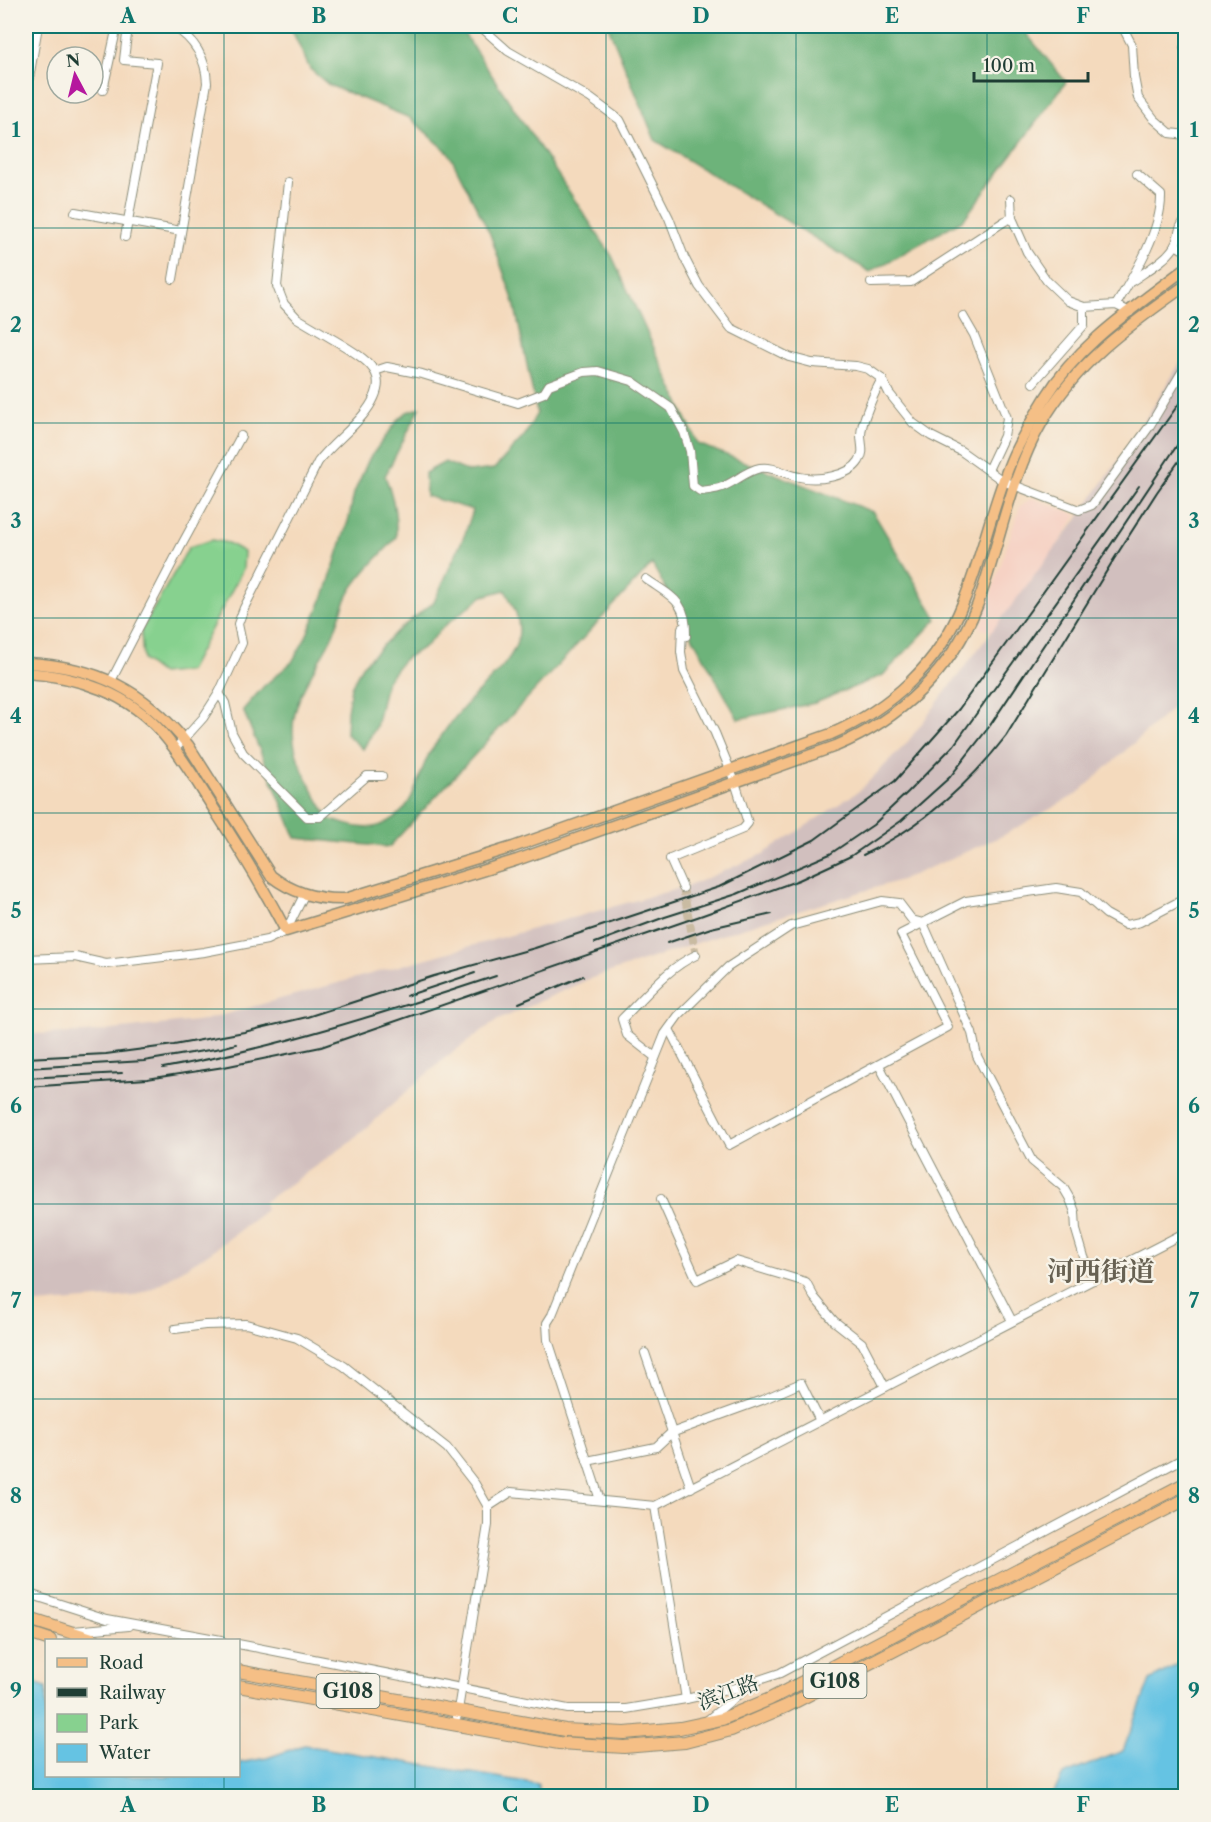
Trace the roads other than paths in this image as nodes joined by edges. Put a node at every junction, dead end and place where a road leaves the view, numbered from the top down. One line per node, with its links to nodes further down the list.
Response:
1 (38, 26): 8 (street)
2 (117, 26): 7 (street)
3 (128, 26): 15 (street)
4 (173, 26): 17 (street)
5 (480, 26): 32 (street)
6 (1122, 26): 9 (street)
7 (105, 85)
8 (26, 96)
9 (1185, 135)
10 (1137, 174): 24 (street)
11 (288, 182): 31 (street)
12 (1011, 199): 14 (street)
13 (75, 212): 15 (street)
14 (1012, 218): 23 (street); 27 (street)
15 (128, 220): 17 (street); 18 (street)
16 (1185, 220): 19 (street)
17 (180, 231): 22 (street)
18 (125, 237)
19 (1175, 245): 20 (street); 24 (street)
20 (1185, 250)
21 (1185, 268): 28 (main road)
22 (173, 279)
23 (871, 283)
24 (1129, 283): 26 (street)
25 (1185, 285): 36 (main road)
26 (1116, 304): 27 (street); 28 (street)
27 (1084, 307): 33 (street)
28 (1134, 308): 36 (main road)
29 (963, 316): 35 (street)
30 (1185, 365): 36 (street)
31 (375, 371): 32 (street); 43 (street)
32 (882, 380): 35 (street)
33 (1033, 383)
34 (241, 436): 41 (street)
35 (988, 470): 36 (street)
36 (1008, 483): 46 (main road); 48 (main road)
37 (646, 579): 42 (street)
38 (682, 628): 42 (street)
39 (26, 663): 41 (main road)
40 (26, 673): 45 (main road)
41 (111, 681): 44 (main road)
42 (695, 692): 46 (street)
43 (219, 693): 44 (street); 47 (street)
44 (183, 739): 45 (street); 50 (main road)
45 (175, 748): 53 (main road)
46 (730, 770): 48 (street); 50 (main road)
47 (382, 776)
48 (735, 782): 49 (street); 53 (main road)
49 (682, 888)
50 (304, 895): 53 (street)
51 (1185, 898): 52 (street)
52 (923, 923): 56 (street); 58 (street); 61 (street)
53 (286, 931): 55 (street)
54 (696, 955): 57 (street)
55 (26, 959)
56 (669, 1029): 57 (street); 58 (street)
57 (655, 1057): 69 (street)
58 (879, 1065): 62 (street)
59 (661, 1199): 65 (street)
60 (1185, 1232): 61 (street)
61 (1094, 1280): 62 (street)
62 (1012, 1322): 65 (street)
63 (175, 1329): 75 (street)
64 (645, 1353): 67 (street)
65 (885, 1387): 66 (street)
66 (820, 1421): 67 (street); 71 (street)
67 (671, 1433): 69 (street); 71 (street)
68 (1185, 1457): 86 (street)
69 (587, 1461): 73 (street)
70 (1185, 1483): 91 (highway, 滨江路 / G108)
71 (691, 1488): 74 (street)
72 (1185, 1499): 92 (highway, 滨江路 / G108)
73 (600, 1500): 74 (street); 75 (street)
74 (655, 1506): 89 (street)
75 (488, 1507): 88 (street)
76 (26, 1593): 78 (street)
77 (26, 1618): 80 (highway)
78 (139, 1625): 80 (street); 83 (street)
79 (26, 1632): 81 (highway)
80 (67, 1632): 82 (highway)
81 (45, 1639)
82 (88, 1639)
83 (211, 1639)
84 (240, 1644): 88 (street)
85 (240, 1671): 90 (highway, 滨江路 / G108)
86 (754, 1682): 89 (street); 91 (street)
87 (240, 1686): 92 (highway, 滨江路 / G108)
88 (461, 1688): 89 (street); 90 (street)
89 (686, 1699)
90 (458, 1711): 91 (highway, 滨江路 / G108); 92 (street)
91 (704, 1723)
92 (455, 1726)

